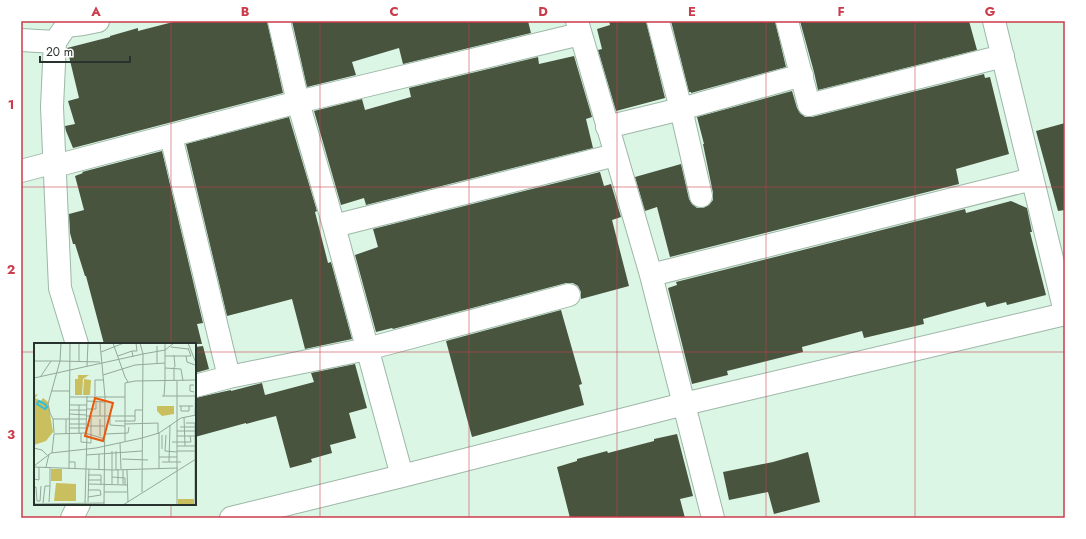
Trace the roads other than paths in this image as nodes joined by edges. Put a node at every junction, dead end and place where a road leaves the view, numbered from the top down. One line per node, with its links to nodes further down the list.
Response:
1 (98, 21): 7 (street)
2 (279, 21): 11 (street)
3 (658, 21): 12 (street)
4 (787, 21): 10 (street)
5 (994, 21): 9 (street)
6 (579, 27): 11 (street); 13 (street)
7 (63, 30): 8 (street); 16 (street)
8 (21, 40)
9 (1002, 56): 10 (street); 18 (street)
10 (802, 75): 12 (street)
11 (298, 102): 14 (street); 20 (street)
12 (681, 109): 13 (street); 19 (street)
13 (608, 127): 15 (street)
14 (171, 136): 16 (street); 26 (street)
15 (615, 155): 20 (street); 21 (street)
16 (55, 164): 17 (street); 24 (street)
17 (21, 171)
18 (1032, 179): 21 (street); 23 (street)
19 (702, 196)
20 (334, 226): 25 (street)
21 (651, 276): 28 (street)
22 (569, 295): 25 (street)
23 (1065, 313): 28 (street)
24 (77, 343)
25 (368, 349): 26 (street); 29 (street)
26 (229, 377): 27 (street)
27 (196, 386)
28 (684, 404): 29 (street); 33 (street)
29 (402, 476): 32 (street)
30 (78, 505): 31 (street)
31 (72, 518)
32 (231, 518)
33 (713, 518)

